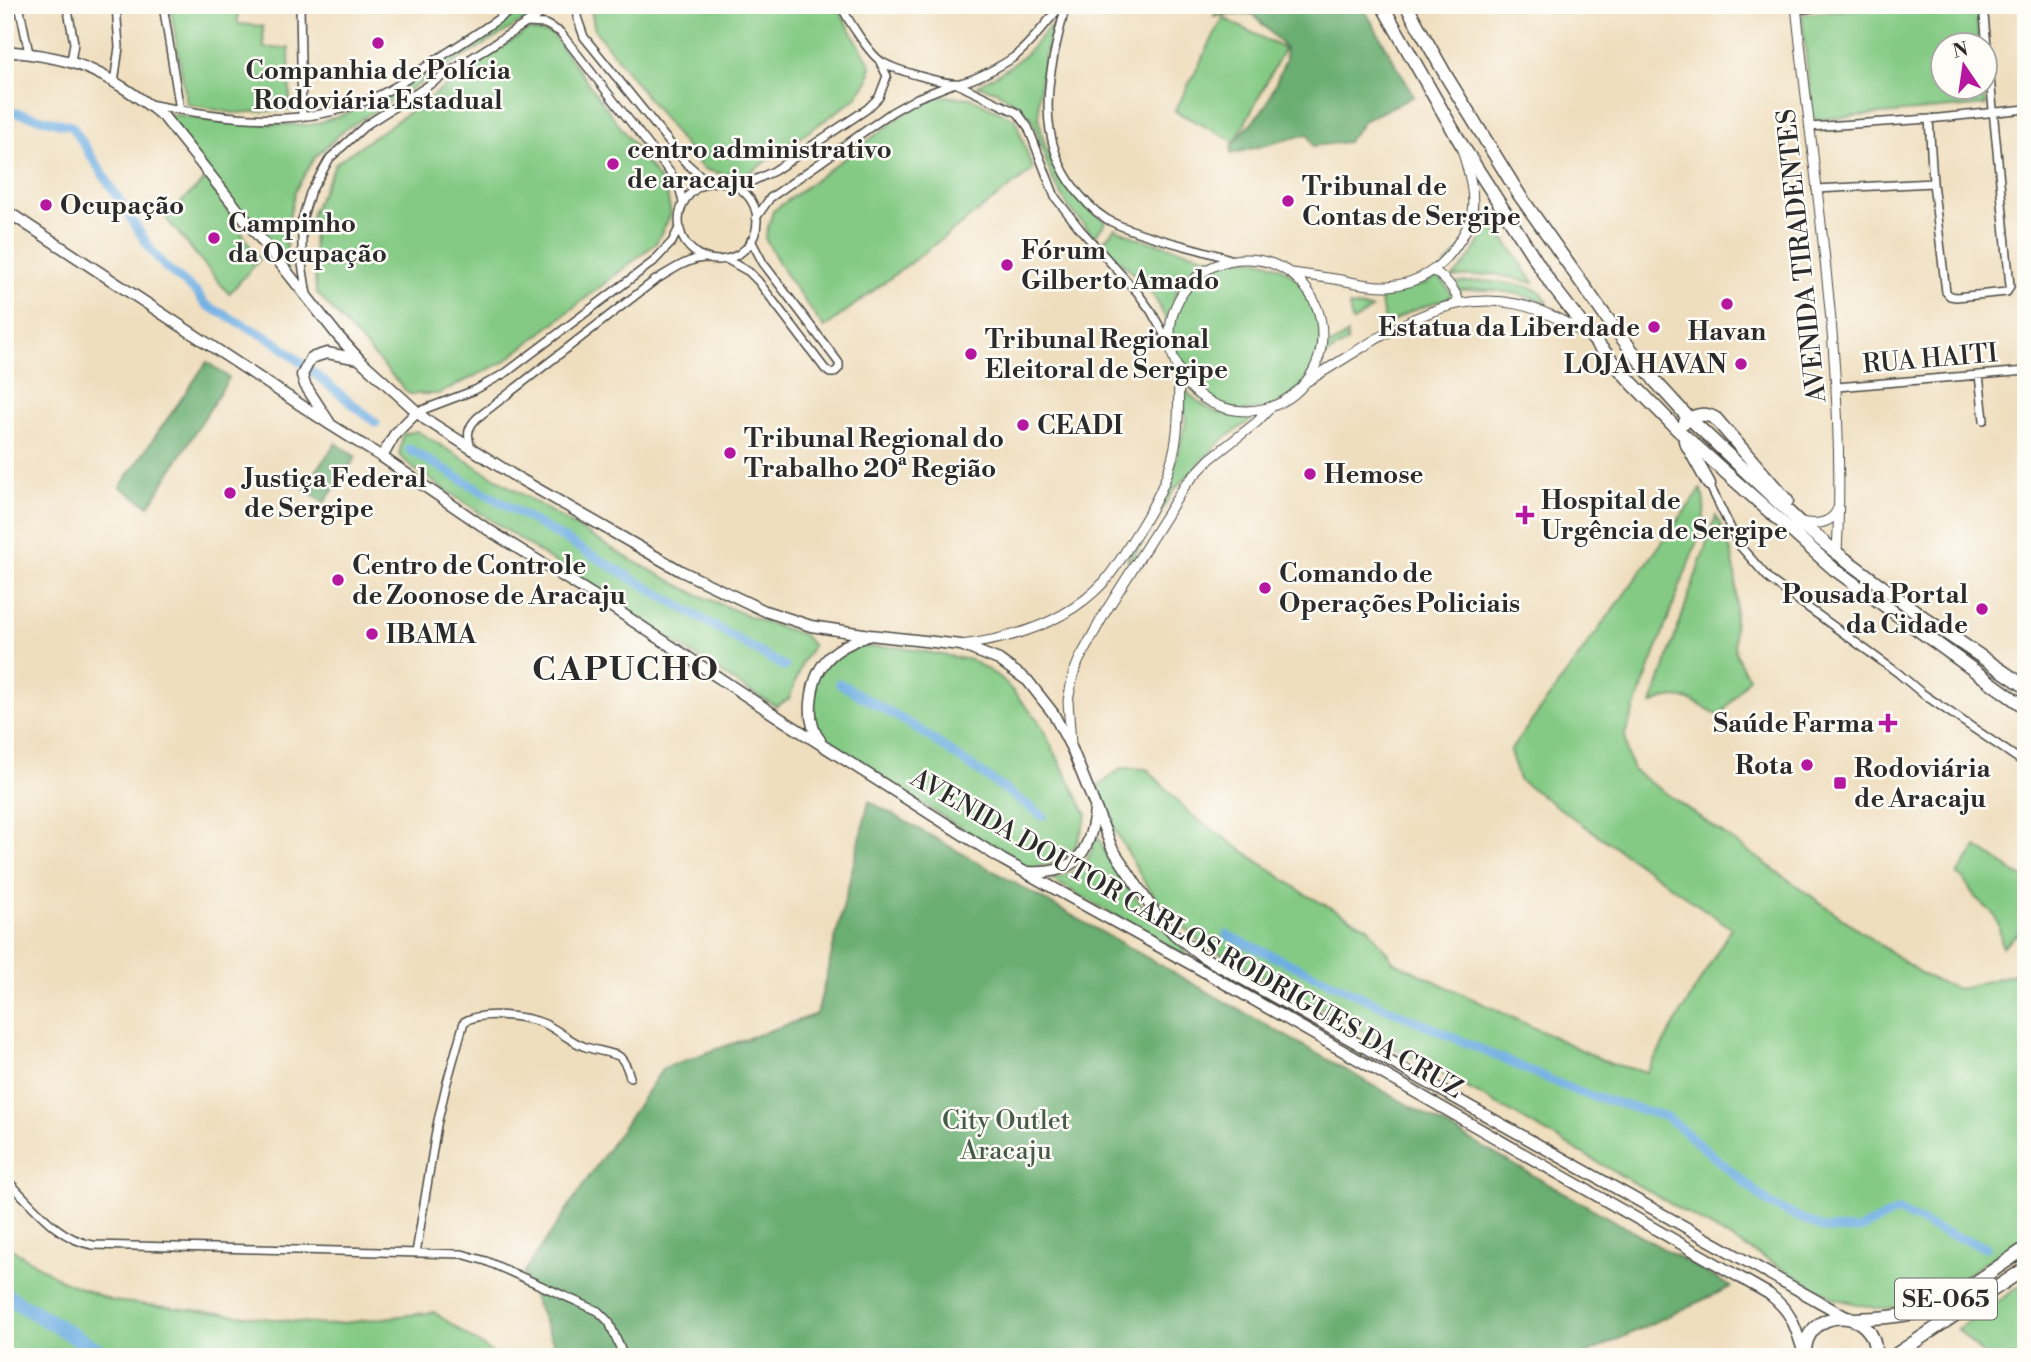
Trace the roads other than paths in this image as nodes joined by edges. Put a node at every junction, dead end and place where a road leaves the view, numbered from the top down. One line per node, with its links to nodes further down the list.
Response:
1 (19, 5): 18 (street)
2 (66, 5): 19 (street)
3 (116, 5): 21 (street)
4 (163, 5): 24 (street)
5 (300, 5): 27 (street)
6 (519, 5): 27 (street)
7 (555, 5): 16 (street)
8 (578, 5): 31 (street)
9 (841, 5): 20 (street)
10 (1064, 5): 22 (street); 42 (street)
11 (1382, 5): 30 (main road)
12 (1405, 5): 57 (main road)
13 (1836, 5): 15 (street)
14 (1983, 5): 26 (street)
15 (1796, 8): 29 (street, AVENIDA TIRADENTES)
16 (526, 23): 35 (street); 45 (street)
17 (5, 51): 18 (main road)
18 (29, 53): 19 (main road)
19 (71, 62): 21 (main road)
20 (880, 62): 22 (street); 33 (street)
21 (114, 83): 23 (main road)
22 (956, 83): 37 (street); 48 (street)
23 (147, 103): 24 (street); 45 (main road)
24 (180, 110): 27 (street)
25 (2026, 110): 26 (street)
26 (1994, 112): 28 (street); 32 (street)
27 (302, 117)
28 (1929, 119): 29 (street); 32 (street)
29 (1809, 127): 34 (street, AVENIDA TIRADENTES)
30 (1460, 142): 43 (street); 47 (main road)
31 (709, 183): 33 (street); 35 (street)
32 (1933, 183): 34 (street)
33 (738, 188): 37 (street)
34 (1816, 189): 54 (street, AVENIDA TIRADENTES)
35 (683, 203): 38 (street)
36 (5, 210): 59 (main road, AVENIDA DOUTOR CARLOS RODRIGUES DA CRUZ)
37 (757, 218): 39 (street)
38 (679, 228): 40 (street); 56 (street)
39 (751, 240): 41 (street); 41 (street)
40 (705, 258): 41 (street); 61 (street)
41 (726, 258)
42 (1234, 260): 44 (street); 48 (street)
43 (1434, 271): 44 (street); 46 (street)
44 (1290, 273): 53 (street)
45 (308, 299): 49 (main road)
46 (1459, 303): 47 (street); 53 (street)
47 (1594, 340): 60 (main road)
48 (1170, 345): 50 (street)
49 (359, 359): 56 (main road); 59 (main road)
50 (1179, 371): 55 (street); 67 (street)
51 (2026, 371): 52 (street, RUA HAITI)
52 (1979, 375): 54 (street, RUA HAITI); 58 (street)
53 (1304, 383): 55 (street)
54 (1837, 387): 64 (street, AVENIDA TIRADENTES)
55 (1272, 406): 68 (street)
56 (416, 412): 61 (main road); 62 (main road)
57 (1689, 419): 60 (main road); 65 (main road); 65 (main road)
58 (1984, 420)
59 (331, 425): 62 (main road, AVENIDA DOUTOR CARLOS RODRIGUES DA CRUZ)
60 (1679, 430): 63 (main road); 72 (main road)
61 (471, 449): 69 (main road)
62 (383, 457): 73 (main road, AVENIDA DOUTOR CARLOS RODRIGUES DA CRUZ)
63 (1709, 484): 75 (street)
64 (1839, 503): 65 (street); 66 (street, AVENIDA TIRADENTES)
65 (1800, 522): 66 (main road)
66 (1837, 553): 71 (main road)
67 (1118, 564): 68 (street); 70 (street)
68 (1132, 570): 74 (street)
69 (870, 635): 70 (main road); 73 (main road)
70 (961, 645): 74 (main road)
71 (2026, 687)
72 (2026, 708)
73 (823, 745): 77 (main road, AVENIDA DOUTOR CARLOS RODRIGUES DA CRUZ)
74 (1072, 749): 76 (main road, AVENIDA DOUTOR CARLOS RODRIGUES DA CRUZ)
75 (2026, 764)
76 (1096, 809): 77 (main road); 83 (main road, AVENIDA DOUTOR CARLOS RODRIGUES DA CRUZ)
77 (1025, 872): 84 (main road, AVENIDA DOUTOR CARLOS RODRIGUES DA CRUZ)
78 (630, 1077): 81 (street)
79 (5, 1178): 81 (street)
80 (2026, 1248): 83 (main road, SE-065)
81 (416, 1253): 85 (street)
82 (2026, 1268): 87 (main road, SE-065)
83 (1851, 1318): 84 (main road); 86 (main road)
84 (1804, 1355)
85 (624, 1357)
86 (1875, 1357)
87 (1892, 1357)

